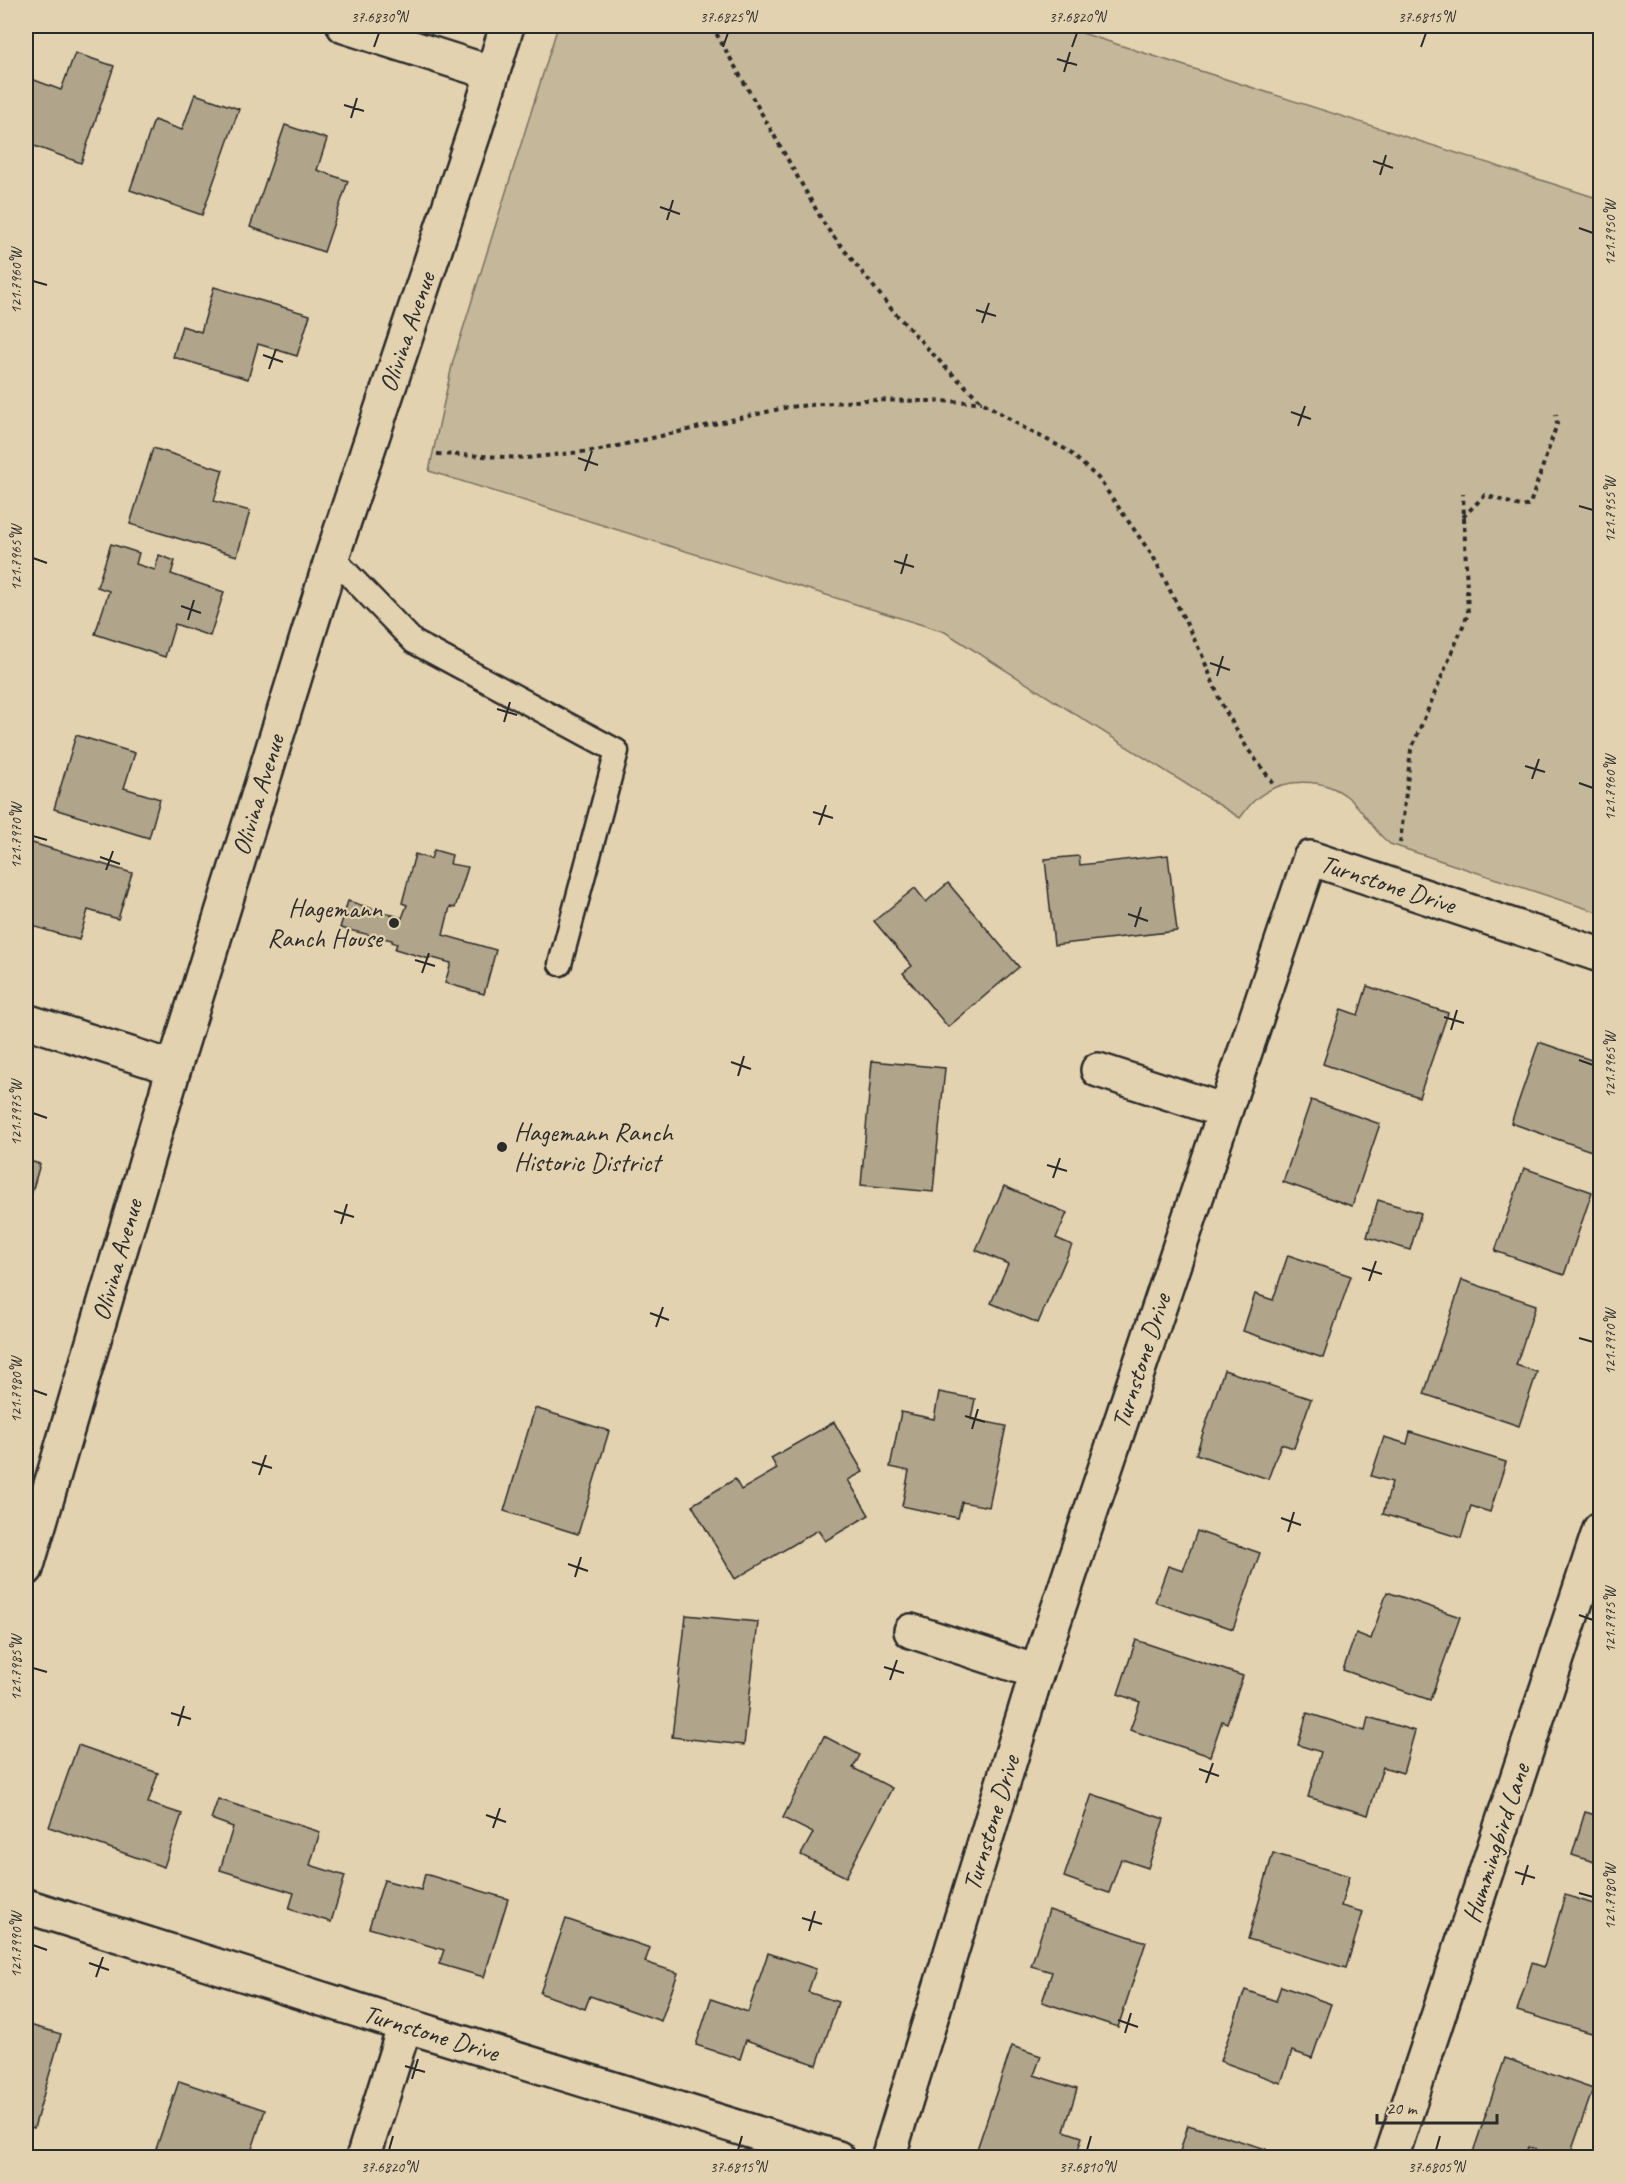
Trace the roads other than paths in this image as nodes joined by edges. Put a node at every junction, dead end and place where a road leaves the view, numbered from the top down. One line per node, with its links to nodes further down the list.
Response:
1 (344, 26): 3 (street)
2 (507, 26): 3 (street, Olivina Avenue)
3 (492, 73): 4 (street, Olivina Avenue)
4 (332, 557): 6 (lane); 8 (street, Olivina Avenue)
5 (1600, 955): 10 (street, Turnstone Drive)
6 (560, 964)
7 (26, 1021): 8 (street)
8 (174, 1068): 12 (street, Olivina Avenue)
9 (1098, 1070): 10 (street)
10 (1225, 1111): 15 (street, Turnstone Drive)
11 (1600, 1529): 21 (street, Hummingbird Lane)
12 (30, 1534): 13 (street, Olivina Avenue)
13 (26, 1569)
14 (911, 1631): 15 (street)
15 (1037, 1672): 20 (street, Turnstone Drive)
16 (26, 1906): 17 (street, Turnstone Drive)
17 (405, 2025): 18 (street); 19 (street, Turnstone Drive)
18 (363, 2157)
19 (837, 2157)
20 (888, 2157)
21 (1391, 2157)

